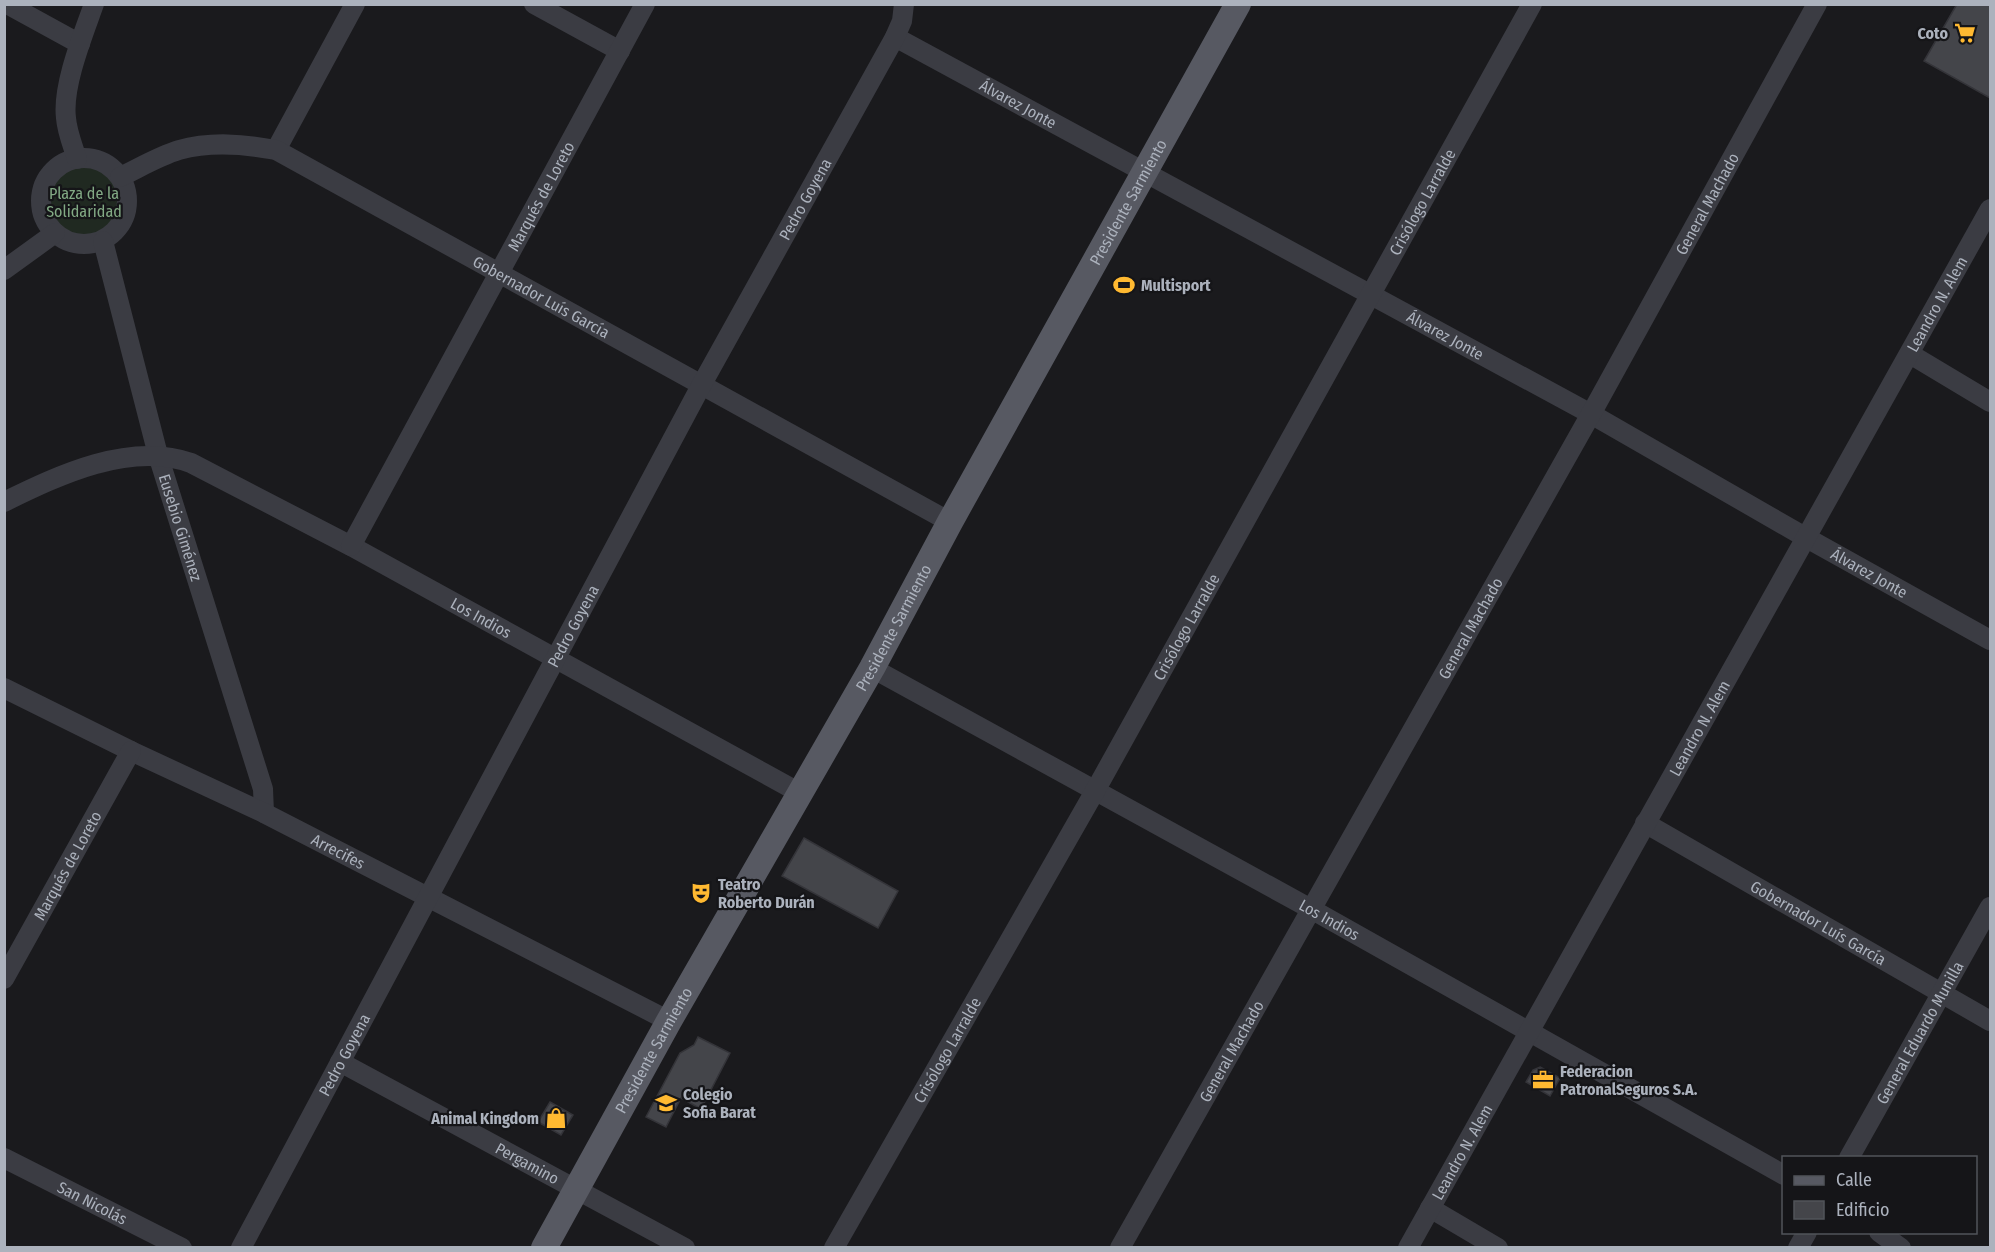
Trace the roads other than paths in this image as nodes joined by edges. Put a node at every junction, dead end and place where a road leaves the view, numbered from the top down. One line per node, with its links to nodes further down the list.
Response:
1 (7, 4): 11 (street)
2 (94, 4): 11 (street)
3 (355, 4): 13 (street)
4 (534, 4): 12 (street)
5 (645, 4): 12 (street, Marqués de Loreto)
6 (904, 4): 10 (street, Pedro Goyena)
7 (1238, 4): 15 (main road, Presidente Sarmiento)
8 (1533, 4): 22 (street, Crisólogo Larralde)
9 (1817, 4): 26 (street, General Machado)
10 (895, 37): 15 (street, Álvarez Jonte); 24 (street, Pedro Goyena)
11 (80, 44): 14 (street)
12 (620, 51): 21 (street, Marqués de Loreto)
13 (276, 150): 16 (street, Gobernador Luís García); 21 (street, Gobernador Luís García)
14 (77, 159): 16 (street); 18 (street)
15 (1146, 173): 22 (street, Álvarez Jonte); 29 (main road, Presidente Sarmiento)
16 (120, 177): 19 (street)
17 (1990, 209): 23 (street, Leandro N. Alem)
18 (55, 233): 19 (street); 20 (street)
19 (103, 241): 27 (street, Eusebio Giménez)
20 (4, 270)
21 (498, 274): 24 (street, Gobernador Luís García); 31 (street, Marqués de Loreto)
22 (1371, 294): 26 (street, Álvarez Jonte); 37 (street, Crisólogo Larralde)
23 (1910, 354): 25 (street); 30 (street, Leandro N. Alem)
24 (702, 384): 29 (street, Gobernador Luís García); 33 (street, Pedro Goyena)
25 (1990, 402)
26 (1591, 414): 30 (street, Álvarez Jonte); 43 (street, General Machado)
27 (158, 455): 28 (street, Los Indios); 31 (street, Los Indios); 39 (street, Eusebio Giménez)
28 (4, 502)
29 (950, 522): 34 (main road, Presidente Sarmiento)
30 (1806, 537): 32 (street, Álvarez Jonte); 40 (street, Leandro N. Alem)
31 (351, 546): 33 (street, Los Indios)
32 (1990, 640)
33 (556, 658): 38 (street, Los Indios); 41 (street, Pedro Goyena)
34 (872, 668): 37 (street, Los Indios); 38 (main road, Presidente Sarmiento)
35 (4, 688): 36 (street, Arrecifes)
36 (131, 752): 39 (street, Arrecifes); 44 (street, Marqués de Loreto)
37 (1095, 791): 43 (street, Los Indios); 61 (street, Crisólogo Larralde)
38 (800, 793): 46 (main road, Presidente Sarmiento)
39 (264, 813): 41 (street, Arrecifes)
40 (1645, 823): 45 (street, Gobernador Luís García); 48 (street, Leandro N. Alem)
41 (428, 896): 46 (street, Arrecifes); 49 (street, Pedro Goyena)
42 (1990, 907): 45 (street, General Eduardo Munilla)
43 (1311, 909): 48 (street, Los Indios); 62 (street, General Machado)
44 (4, 979)
45 (1941, 993): 47 (street, Gobernador Luís García); 50 (street, General Eduardo Munilla)
46 (669, 1021): 53 (main road, Presidente Sarmiento)
47 (1990, 1021)
48 (1528, 1032): 52 (street, Los Indios); 54 (street, Leandro N. Alem)
49 (340, 1062): 53 (street, Pergamino); 58 (street, Pedro Goyena)
50 (1850, 1156)
51 (4, 1158): 57 (street, San Nicolás)
52 (1782, 1174)
53 (578, 1188): 59 (main road, Presidente Sarmiento); 60 (street, Pergamino)
54 (1430, 1208): 63 (street, Leandro N. Alem); 64 (street)
55 (1806, 1234): 65 (street)
56 (1880, 1234): 66 (street)
57 (182, 1248)
58 (241, 1248)
59 (544, 1248)
60 (685, 1248)
61 (834, 1248)
62 (1120, 1248)
63 (1408, 1248)
64 (1498, 1248)
65 (1798, 1248)
66 (1901, 1248)

